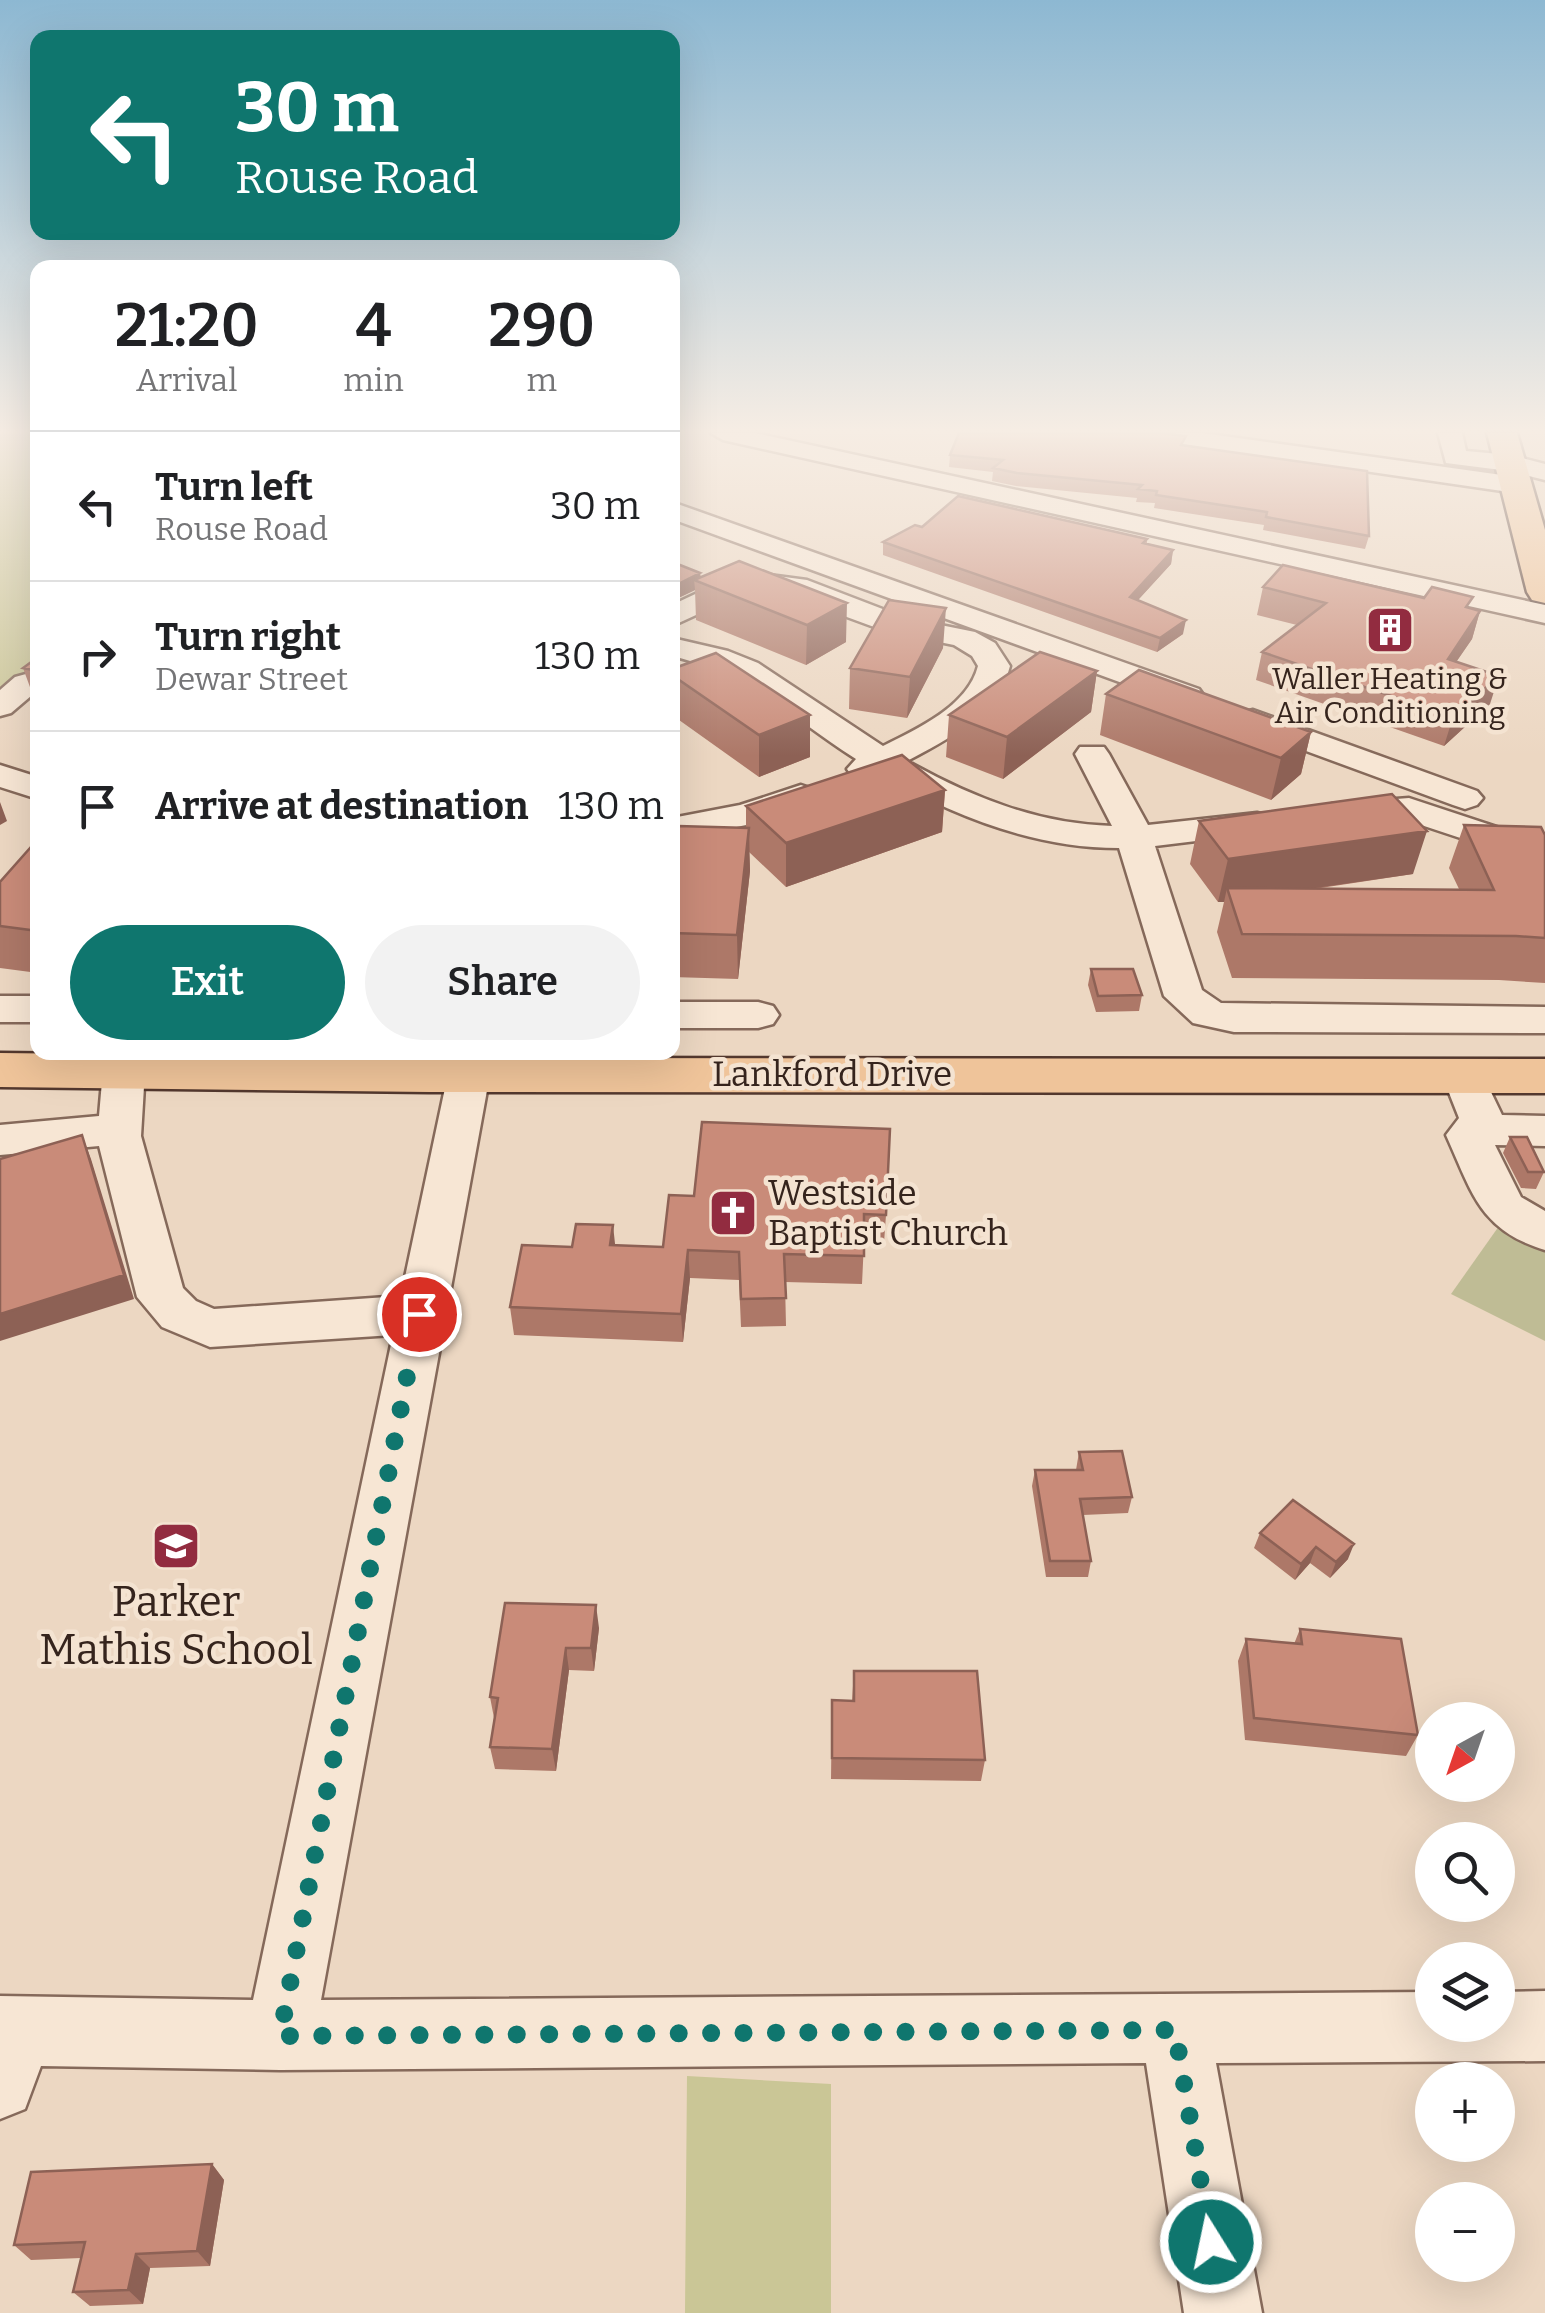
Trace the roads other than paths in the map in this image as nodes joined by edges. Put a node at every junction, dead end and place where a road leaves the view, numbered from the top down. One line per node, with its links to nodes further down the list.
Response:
1 (758, 541): 14 (street)
2 (1208, 541): 6 (street)
3 (1534, 541): 4 (main road)
4 (1545, 592)
5 (680, 613): 11 (street)
6 (1545, 614)
7 (680, 657): 11 (street)
8 (26, 684): 9 (street)
9 (0, 706)
10 (1092, 754): 16 (street)
11 (883, 760): 15 (street); 16 (street)
12 (0, 774): 13 (street)
13 (30, 785)
14 (1545, 826)
15 (680, 827)
16 (1134, 834): 17 (street); 22 (street)
17 (1545, 855)
18 (0, 1009): 19 (street)
19 (30, 1009)
20 (680, 1014): 21 (street)
21 (758, 1015)
22 (1545, 1020)
23 (340, 1063): 24 (main road, Lankford Drive); 26 (main road, Lankford Drive)
24 (394, 1063): 27 (main road, Lankford Drive)
25 (0, 1070): 26 (main road, Lankford Drive)
26 (124, 1070): 30 (street)
27 (469, 1074): 28 (main road, Lankford Drive); 35 (street)
28 (1463, 1075): 29 (main road, Lankford Drive); 31 (street)
29 (1545, 1076)
30 (120, 1129): 33 (street); 35 (street)
31 (1486, 1130): 32 (street); 34 (street)
32 (1545, 1130)
33 (0, 1140)
34 (1545, 1233)
35 (419, 1314): 38 (street)
36 (1545, 2026): 37 (street)
37 (1175, 2030): 38 (street); 40 (street)
38 (280, 2036): 39 (street)
39 (5, 2049)
40 (1223, 2313)

